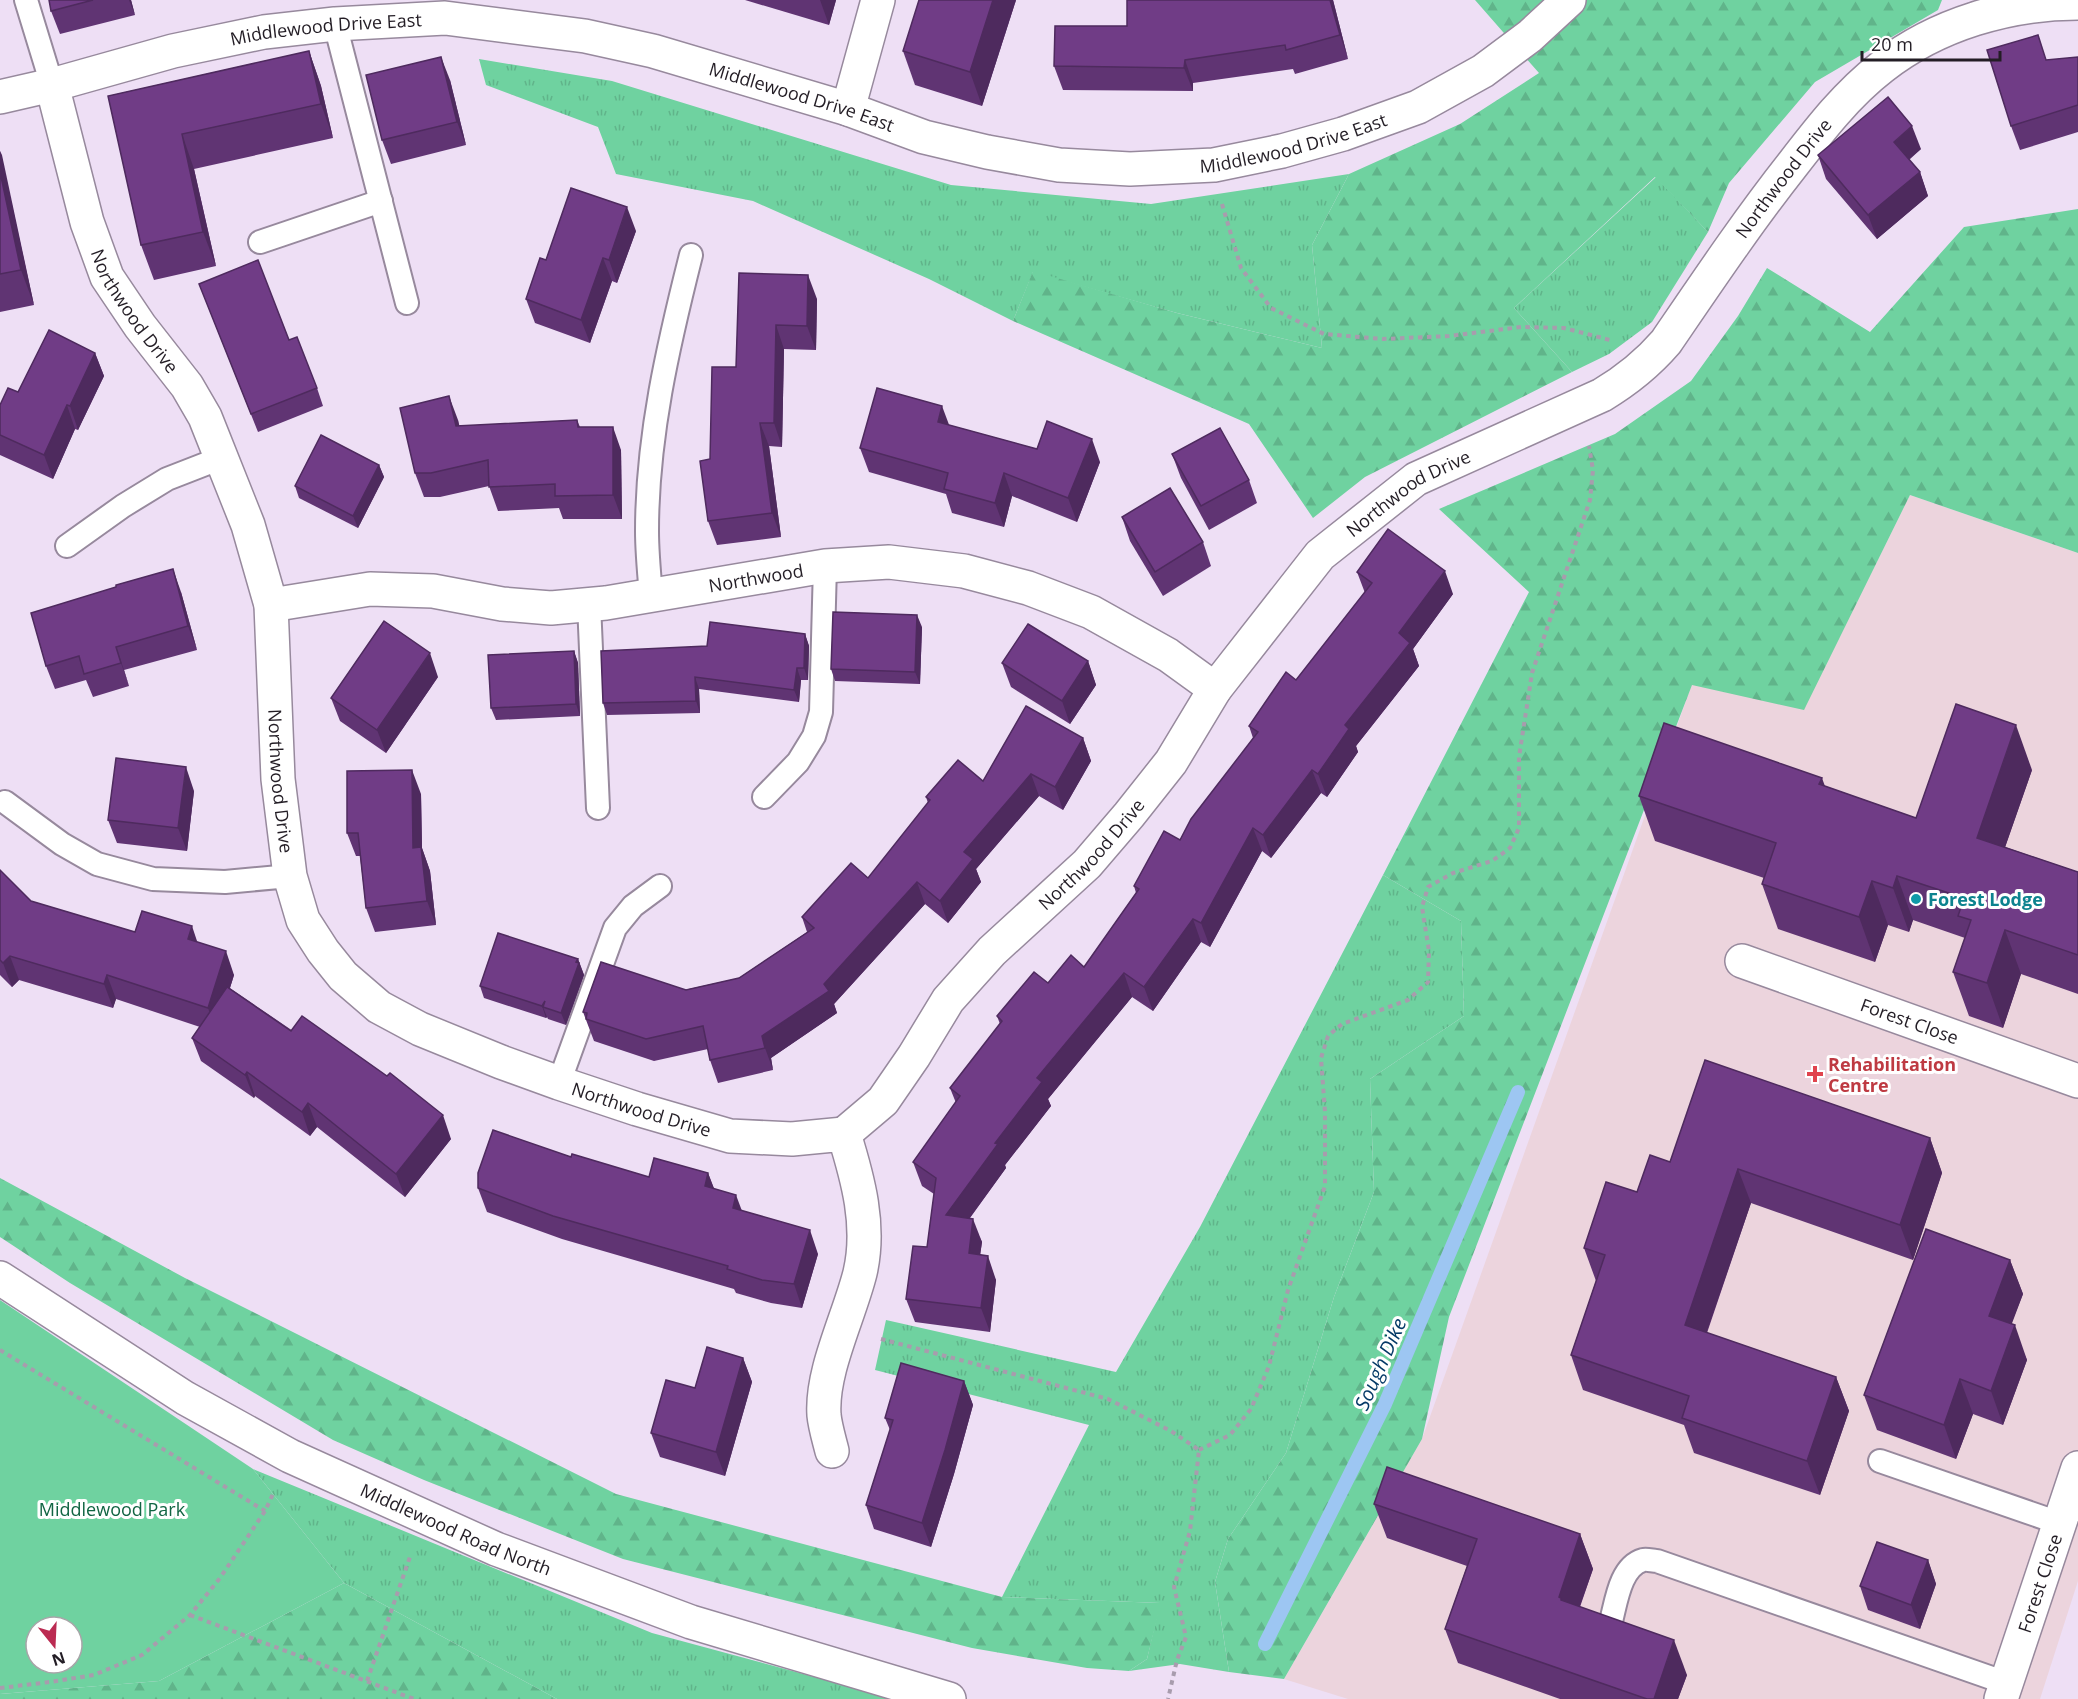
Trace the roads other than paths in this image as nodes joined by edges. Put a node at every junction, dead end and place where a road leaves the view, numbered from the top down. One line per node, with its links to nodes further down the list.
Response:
1 (26, 0): 6 (lane)
2 (878, 0): 8 (street)
3 (1569, 0): 8 (street, Middlewood Drive East)
4 (2078, 3): 19 (street, Northwood Drive)
5 (335, 24): 6 (street, Middlewood Drive East); 8 (street, Middlewood Drive East); 9 (lane)
6 (52, 85): 7 (street, Middlewood Drive East); 13 (street, Northwood Drive)
7 (0, 97)
8 (848, 109)
9 (381, 201): 10 (lane); 12 (lane)
10 (260, 242)
11 (691, 255): 16 (lane)
12 (407, 303)
13 (221, 458): 14 (lane); 18 (street, Northwood Drive)
14 (67, 546)
15 (825, 566): 16 (street, Northwood); 19 (street, Northwood); 20 (lane)
16 (651, 595): 17 (street, Northwood)
17 (589, 604): 18 (street, Northwood); 22 (lane)
18 (271, 605): 23 (street, Northwood Drive)
19 (1215, 689): 28 (street, Northwood Drive)
20 (764, 796)
21 (5, 802): 23 (lane)
22 (598, 808)
23 (290, 876): 27 (street, Northwood Drive)
24 (660, 886): 27 (lane)
25 (1742, 961): 26 (street, Forest Close)
26 (2078, 1081)
27 (559, 1083): 28 (street, Northwood Drive)
28 (844, 1134): 30 (street)
29 (0, 1278): 36 (street, Middlewood Road North)
30 (832, 1450)
31 (1880, 1461): 33 (lane)
32 (2078, 1468): 33 (street, Forest Close)
33 (2059, 1523): 35 (street, Forest Close)
34 (1610, 1625): 35 (lane)
35 (2003, 1691)
36 (949, 1699)

